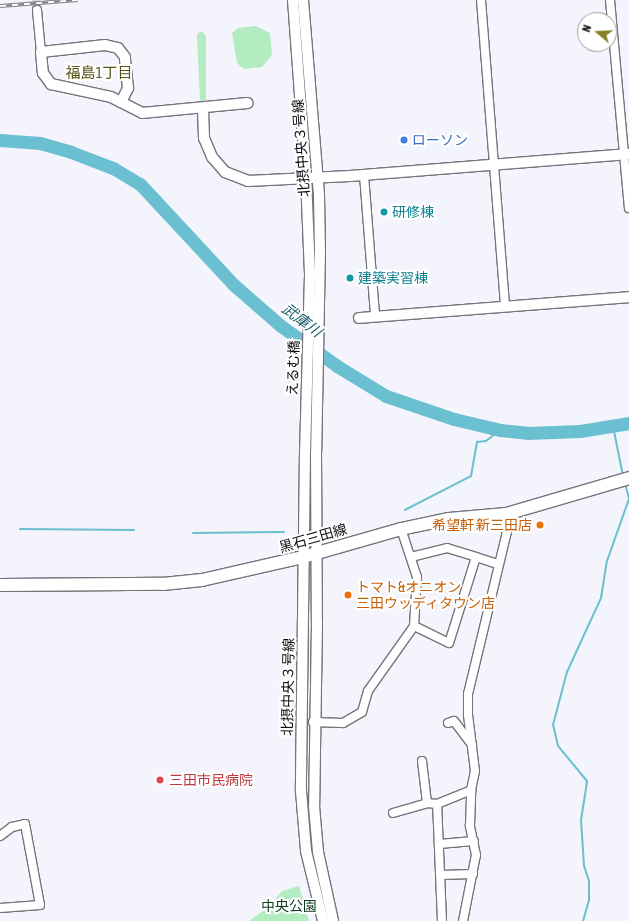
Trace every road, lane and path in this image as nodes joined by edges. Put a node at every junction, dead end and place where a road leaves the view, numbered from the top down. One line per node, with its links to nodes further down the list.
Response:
1 (293, 0): 13 (street, 北摂中央３号線)
2 (303, 0): 14 (street, 北摂中央３号線)
3 (481, 0): 11 (street)
4 (610, 0): 10 (street)
5 (37, 10): 6 (street)
6 (41, 52): 7 (street); 7 (street)
7 (121, 102): 9 (street)
8 (248, 103): 9 (street)
9 (203, 109): 13 (street)
10 (626, 155): 11 (street); 15 (street)
11 (494, 164): 12 (street); 19 (street)
12 (364, 175): 14 (street); 20 (street)
13 (306, 178): 14 (street); 16 (street, 北摂中央３号線)
14 (317, 178): 17 (street, 北摂中央３号線)
15 (629, 208)
16 (310, 287): 22 (street, えるむ橋)
17 (319, 295): 23 (street, えるむ橋)
18 (629, 297): 19 (street)
19 (505, 306): 20 (street)
20 (375, 316): 21 (street)
21 (359, 318)
22 (305, 451): 28 (street, 北摂中央３号線)
23 (316, 452): 27 (street, 北摂中央３号線)
24 (625, 479): 25 (main road, 黒石三田線)
25 (506, 514): 26 (main road, 黒石三田線); 31 (street)
26 (401, 529): 27 (main road, 黒石三田線); 29 (street)
27 (316, 553): 28 (main road, 黒石三田線); 34 (street, 北摂中央３号線)
28 (303, 557): 32 (main road, 黒石三田線); 48 (street, 北摂中央３号線)
29 (411, 557): 30 (street); 33 (street)
30 (476, 557): 31 (street); 33 (street)
31 (498, 564): 36 (street)
32 (0, 585)
33 (414, 626): 34 (street)
34 (313, 722): 49 (street, 北摂中央３号線)
35 (448, 723): 36 (street)
36 (472, 746): 38 (street)
37 (422, 761): 39 (street)
38 (471, 790): 40 (street); 43 (street)
39 (427, 803): 40 (street); 41 (street)
40 (437, 804): 44 (street)
41 (393, 813)
42 (0, 836): 47 (street)
43 (474, 841): 44 (street); 45 (street)
44 (439, 844): 46 (street)
45 (473, 874): 46 (street); 51 (street)
46 (441, 875): 50 (street)
47 (0, 908)
48 (323, 921)
49 (333, 921)
50 (442, 921)
51 (463, 921)

